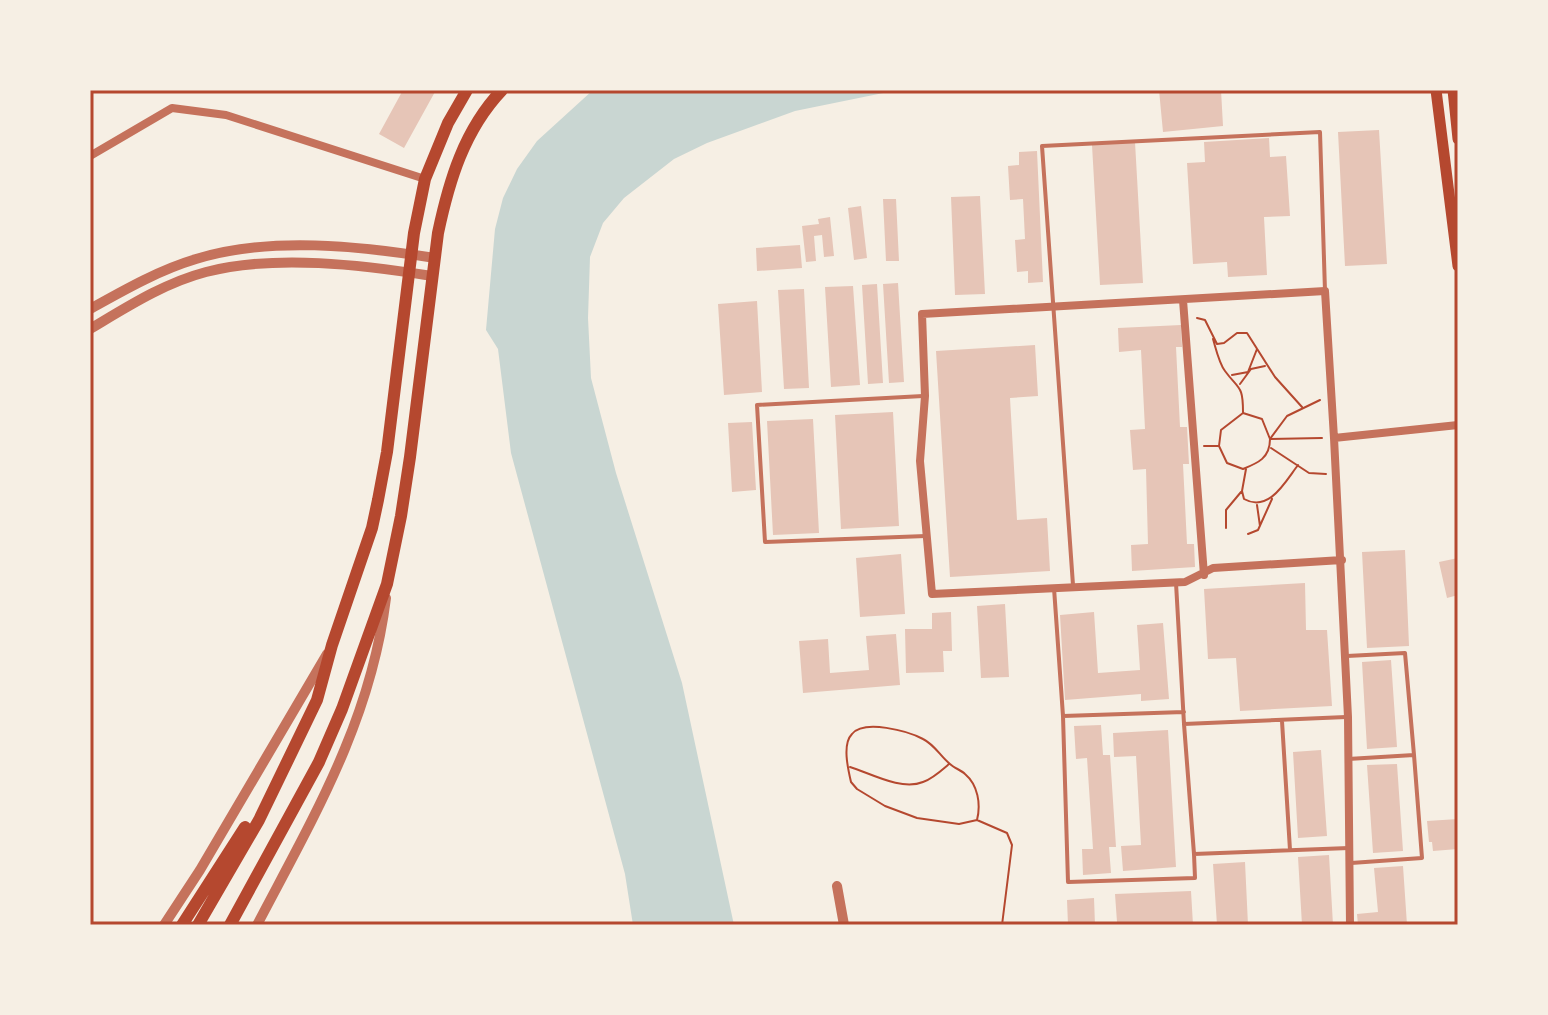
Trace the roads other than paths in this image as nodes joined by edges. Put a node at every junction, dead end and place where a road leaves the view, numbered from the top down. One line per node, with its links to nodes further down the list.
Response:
1 (467, 90): 7 (main road)
2 (502, 90): 9 (main road)
3 (1436, 90): 10 (main road)
4 (1453, 90): 5 (main road)
5 (1458, 139)
6 (90, 156): 7 (street)
7 (425, 179): 8 (main road)
8 (411, 254): 9 (street); 11 (main road); 16 (street)
9 (435, 258): 12 (main road)
10 (1458, 266)
11 (409, 272): 12 (street); 17 (street); 28 (main road)
12 (432, 276): 25 (main road)
13 (1325, 291): 14 (street); 15 (lane); 20 (street)
14 (1183, 300): 15 (street); 23 (street)
15 (1054, 308): 18 (street); 26 (lane)
16 (90, 309)
17 (90, 329)
18 (925, 396): 21 (street); 21 (lane)
19 (1458, 425): 20 (street)
20 (1334, 438): 22 (street)
21 (927, 536): 27 (street)
22 (1342, 560): 23 (street); 29 (street)
23 (1204, 575): 24 (street)
24 (1176, 583): 26 (street); 30 (lane)
25 (387, 584): 46 (main road); 47 (street)
26 (1073, 587): 27 (street)
27 (1054, 588): 31 (lane)
28 (332, 645): 35 (main road); 43 (street)
29 (1346, 656): 32 (street); 36 (lane)
30 (1184, 712): 31 (lane); 34 (lane)
31 (1063, 716): 40 (lane)
32 (1348, 717): 33 (lane); 37 (street)
33 (1282, 720): 34 (lane); 39 (lane)
34 (1184, 724): 40 (lane)
35 (296, 746): 44 (main road); 45 (main road)
36 (1414, 755): 37 (lane); 41 (lane)
37 (1348, 759): 38 (street)
38 (1349, 848): 39 (lane); 41 (street)
39 (1290, 850): 40 (lane)
40 (1194, 854)
41 (1349, 863): 49 (street)
42 (837, 886): 48 (street)
43 (164, 925)
44 (182, 925)
45 (198, 925)
46 (230, 925)
47 (257, 925)
48 (844, 925)
49 (1350, 925)

